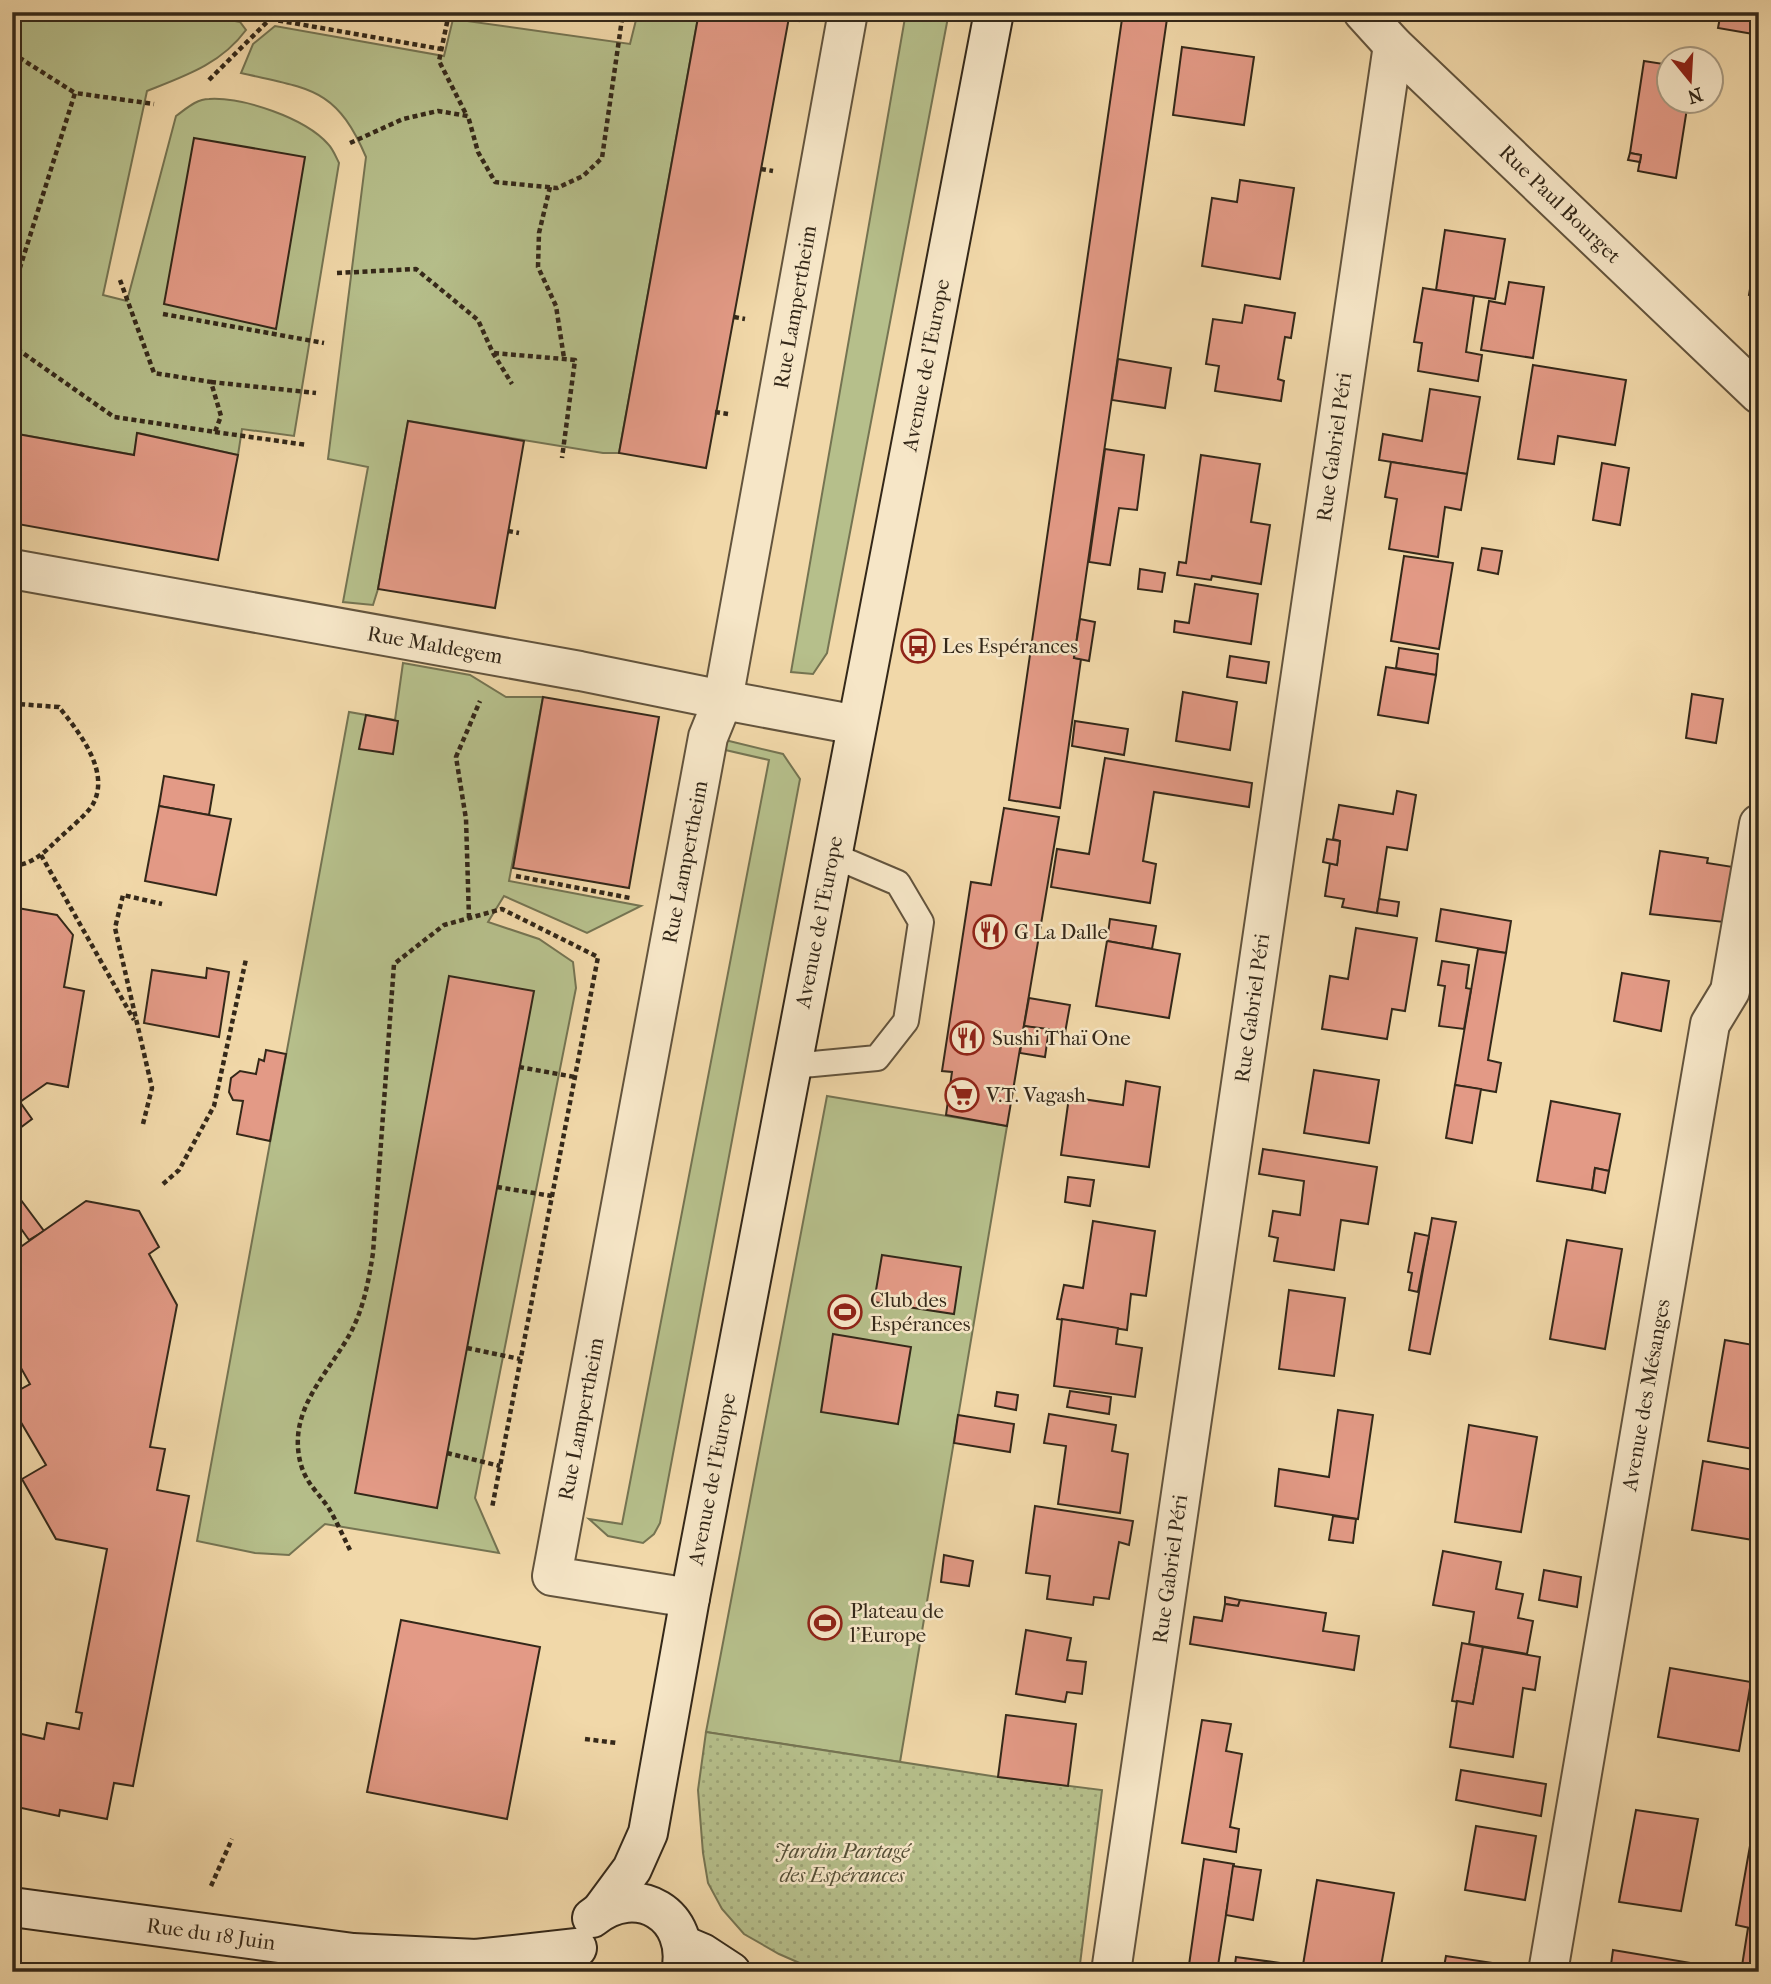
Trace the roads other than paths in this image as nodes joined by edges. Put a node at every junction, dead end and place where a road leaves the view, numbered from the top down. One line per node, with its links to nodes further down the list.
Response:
1 (848, 12): 7 (street, Rue Lampertheim)
2 (994, 12): 8 (street, Avenue de l'Europe)
3 (1363, 12): 4 (street, Rue Paul Bourget)
4 (1393, 45): 5 (street, Rue Paul Bourget); 19 (street, Rue Gabriel Péri)
5 (1759, 394)
6 (12, 569): 7 (street, Rue Maldegem)
7 (723, 701): 8 (street, Rue Maldegem); 12 (street, Rue Lampertheim)
8 (857, 724): 10 (street, Avenue de l'Europe)
9 (1759, 824): 20 (street, Avenue des Mésanges)
10 (832, 855): 11 (street, Avenue de l'Europe); 11 (lane)
11 (792, 1066): 12 (street, Avenue de l'Europe)
12 (690, 1598): 13 (street, Avenue de l'Europe)
13 (648, 1833): 15 (street, Avenue de l'Europe); 16 (street, Avenue de l'Europe)
14 (12, 1906): 17 (street, Rue du 18 Juin)
15 (601, 1911): 16 (street); 17 (street, Avenue de l'Europe)
16 (677, 1944): 18 (street)
17 (578, 1960)
18 (731, 1972)
19 (1111, 1972)
20 (1548, 1972)

